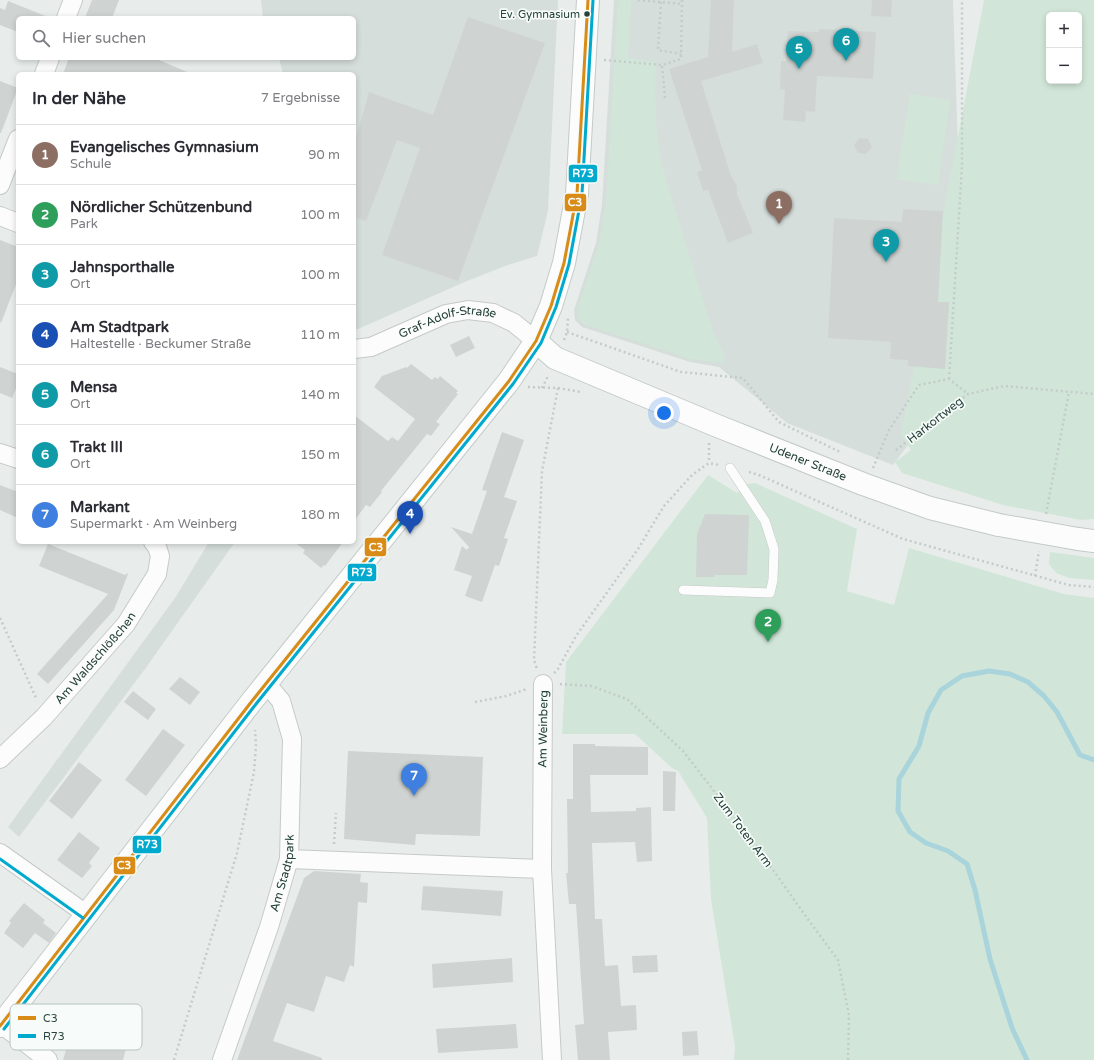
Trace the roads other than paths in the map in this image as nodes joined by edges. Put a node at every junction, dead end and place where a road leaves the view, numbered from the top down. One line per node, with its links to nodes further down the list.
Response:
1 (73, 0): 3 (street)
2 (588, 0): 10 (main road)
3 (67, 16)
4 (49, 60): 5 (street)
5 (45, 72)
6 (16, 144): 7 (street)
7 (0, 184)
8 (0, 216): 9 (street)
9 (16, 222)
10 (536, 341): 11 (street, Graf-Adolf-Straße); 15 (main road, Udener Straße, bridge); 18 (main road)
11 (356, 348)
12 (0, 453): 13 (street)
13 (16, 458)
14 (730, 468): 17 (lane)
15 (1086, 540)
16 (157, 544): 20 (street, Am Waldschlößchen)
17 (683, 590)
18 (266, 683): 22 (street, Am Stadtpark); 24 (main road)
19 (543, 684): 23 (street, Am Weinberg)
20 (0, 759)
21 (0, 853): 24 (street)
22 (289, 859): 23 (street); 31 (street, Am Stadtpark)
23 (542, 870): 32 (street, Am Weinberg)
24 (86, 914): 25 (main road)
25 (17, 1004)
26 (10, 1013): 27 (main road)
27 (1, 1025): 28 (street)
28 (10, 1032)
29 (35, 1050): 30 (street)
30 (48, 1060)
31 (222, 1060)
32 (552, 1060)

